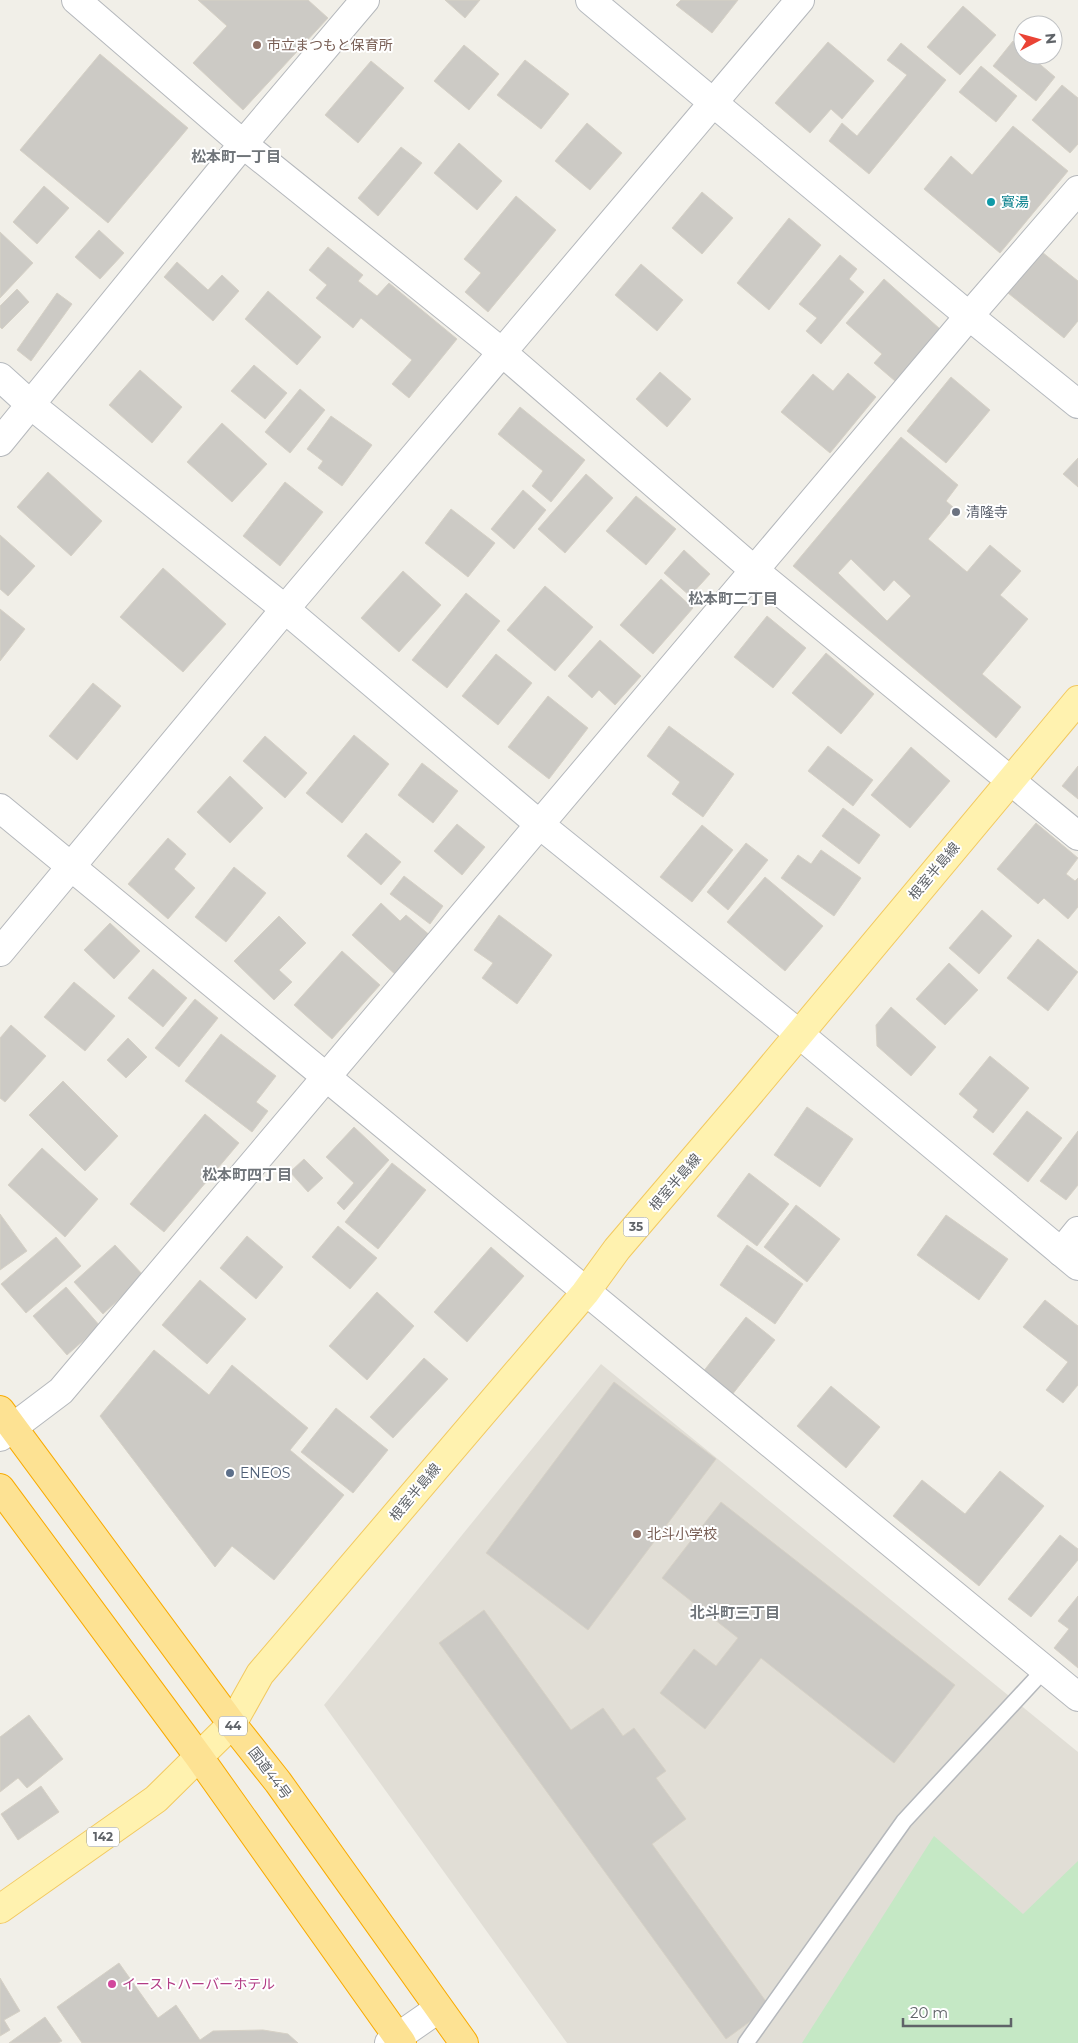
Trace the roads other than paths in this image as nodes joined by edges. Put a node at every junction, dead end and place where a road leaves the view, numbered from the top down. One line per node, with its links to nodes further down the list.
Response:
1 (76, 0): 6 (street)
2 (365, 0): 6 (street)
3 (590, 0): 5 (street)
4 (800, 0): 5 (street)
5 (713, 101): 8 (street); 9 (street)
6 (243, 144): 9 (street); 12 (street)
7 (1078, 190): 8 (street)
8 (969, 316): 11 (street); 14 (street)
9 (503, 353): 14 (street); 15 (street)
10 (0, 377): 12 (street)
11 (1078, 404)
12 (31, 405): 13 (street); 15 (street)
13 (0, 442)
14 (754, 570): 17 (street); 19 (street)
15 (285, 610): 19 (street); 21 (street)
16 (1078, 700): 17 (main road, 根室半島線 / 35)
17 (1009, 781): 20 (street); 23 (main road, 根室半島線 / 35)
18 (0, 808): 21 (street)
19 (539, 824): 23 (street); 24 (street)
20 (1078, 836)
21 (72, 867): 22 (street); 24 (street)
22 (0, 952)
23 (798, 1033): 26 (street); 27 (main road, 根室半島線 / 35)
24 (326, 1077): 27 (street); 28 (street)
25 (1078, 1231): 26 (street)
26 (1070, 1259)
27 (585, 1293): 30 (street); 32 (main road, 根室半島線 / 35)
28 (4, 1425): 32 (highway, 国道44号 / 44)
29 (0, 1488): 33 (highway)
30 (1044, 1670): 31 (street); 38 (lane)
31 (1078, 1697)
32 (232, 1724): 33 (main road, 根室半島線 / 35); 35 (highway, 国道44号 / 44)
33 (198, 1756): 34 (main road, 142); 36 (highway)
34 (0, 1909)
35 (438, 2009): 36 (street); 37 (highway, 国道44号 / 44)
36 (396, 2041)
37 (464, 2043)
38 (746, 2043)

